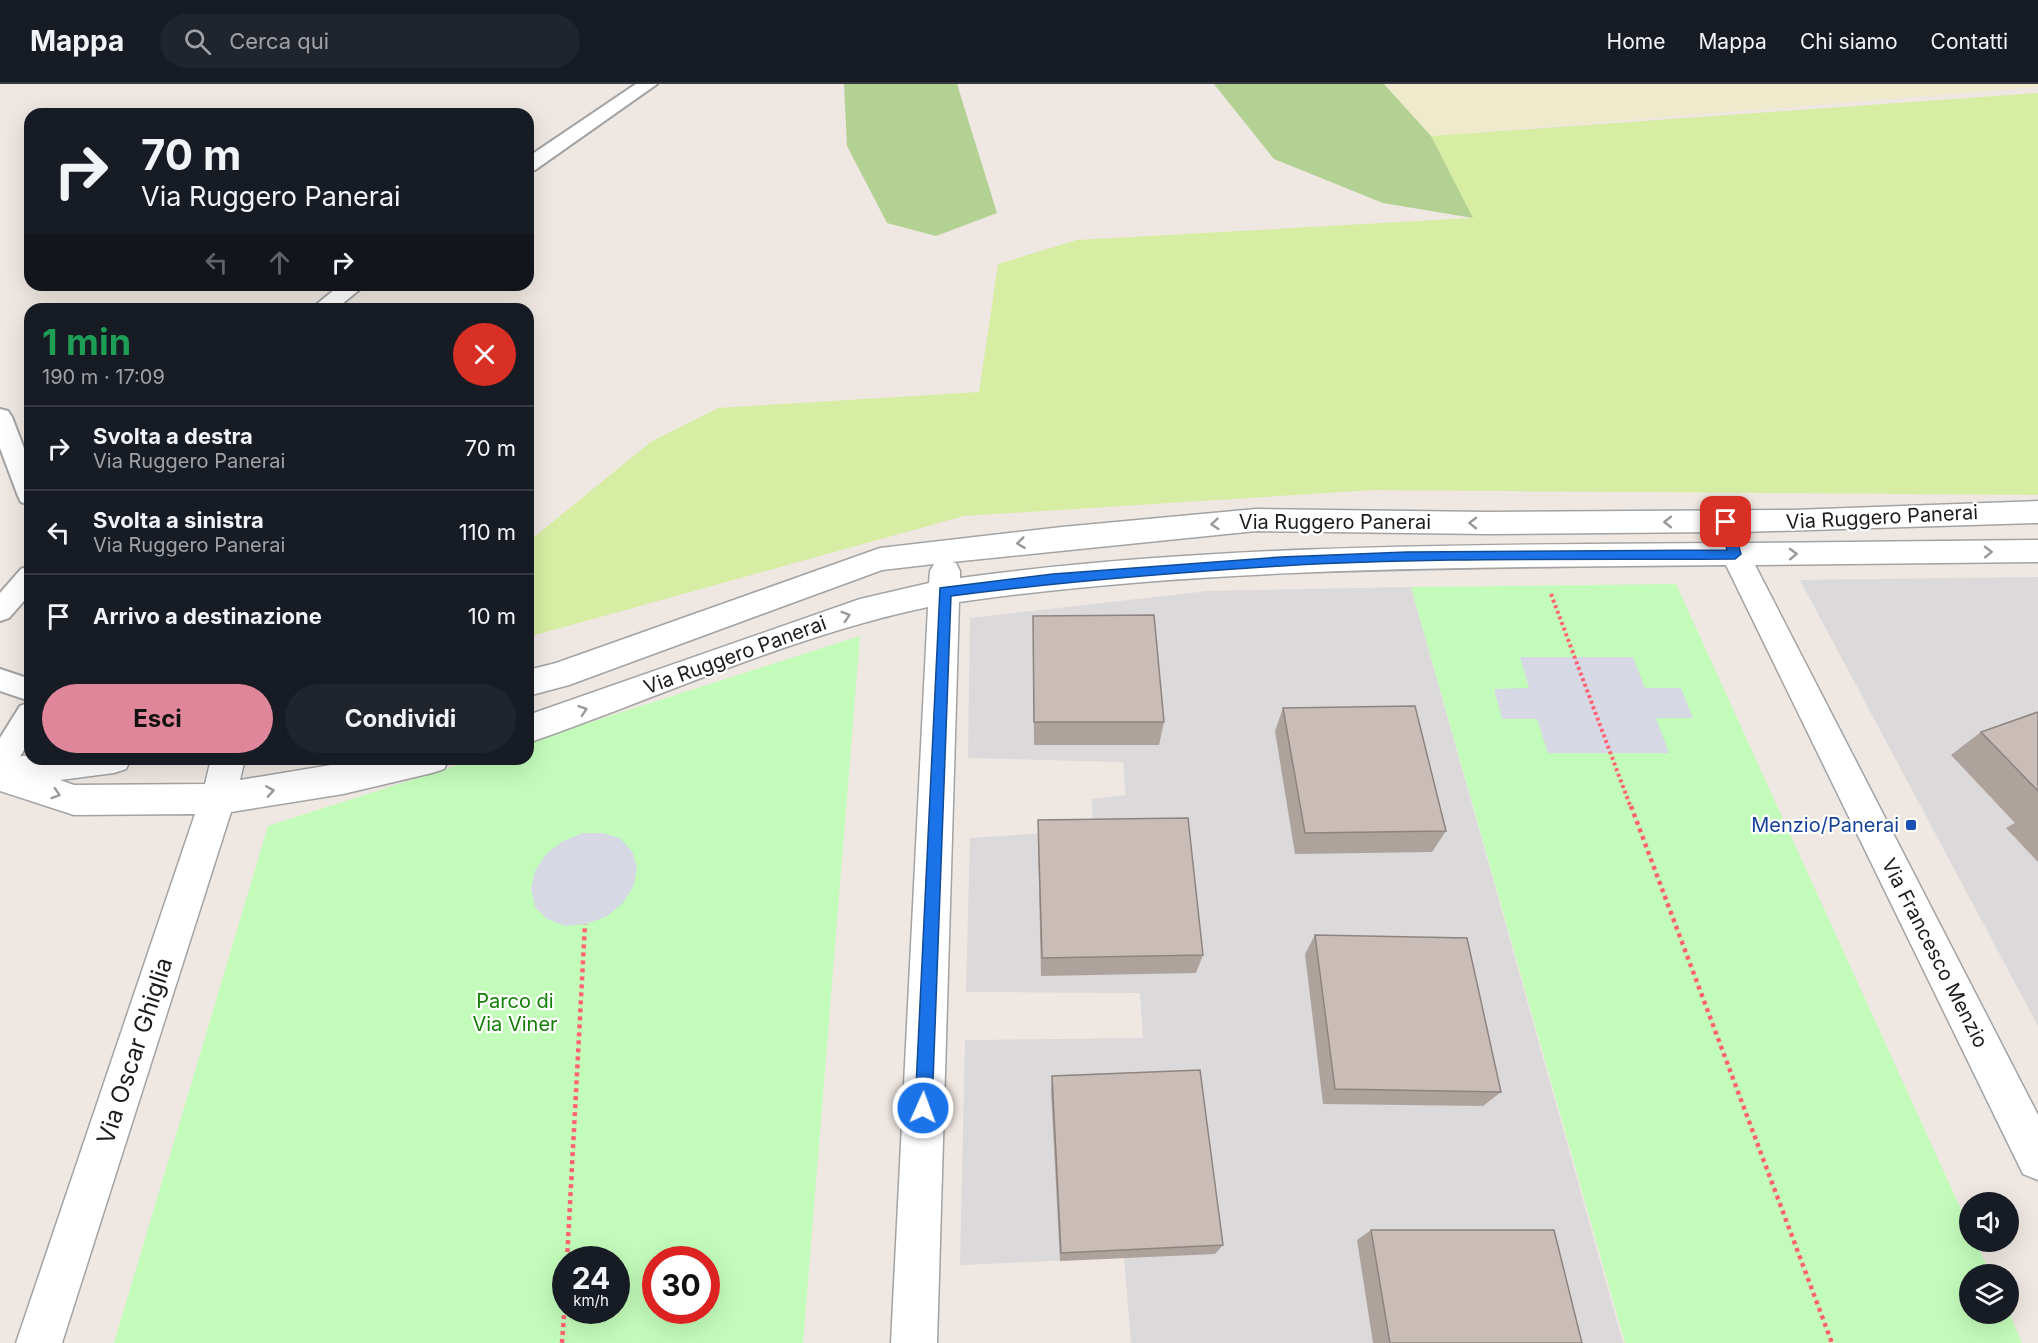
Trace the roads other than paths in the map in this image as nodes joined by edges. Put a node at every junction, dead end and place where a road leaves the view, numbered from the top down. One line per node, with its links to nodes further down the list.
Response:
1 (648, 84): 2 (lane)
2 (534, 162)
3 (346, 291): 4 (lane)
4 (330, 303)
5 (0, 417): 6 (lane)
6 (24, 480)
7 (2038, 512): 8 (street, Via Ruggero Panerai)
8 (1730, 538): 9 (street, Via Ruggero Panerai, one-way to 9); 10 (street, Via Ruggero Panerai, one-way to 10); 12 (street, Via Ruggero Panerai); 25 (street, Via Francesco Menzio)
9 (2038, 551)
10 (945, 553): 12 (street); 15 (street, Via Ruggero Panerai)
11 (24, 583): 13 (lane)
12 (945, 592): 18 (street, Via Ruggero Panerai, one-way to 12); 27 (street)
13 (0, 611)
14 (0, 680): 16 (lane)
15 (534, 682)
16 (24, 688)
17 (24, 724): 19 (lane)
18 (534, 727)
19 (0, 764)
20 (71, 765): 23 (street)
21 (226, 765): 24 (street, Via Oscar Ghiglia)
22 (405, 765): 24 (street, one-way to 22)
23 (0, 775): 24 (street, one-way to 24)
24 (218, 799): 26 (street, Via Oscar Ghiglia)
25 (2038, 1159)
26 (39, 1343)
27 (914, 1343)

